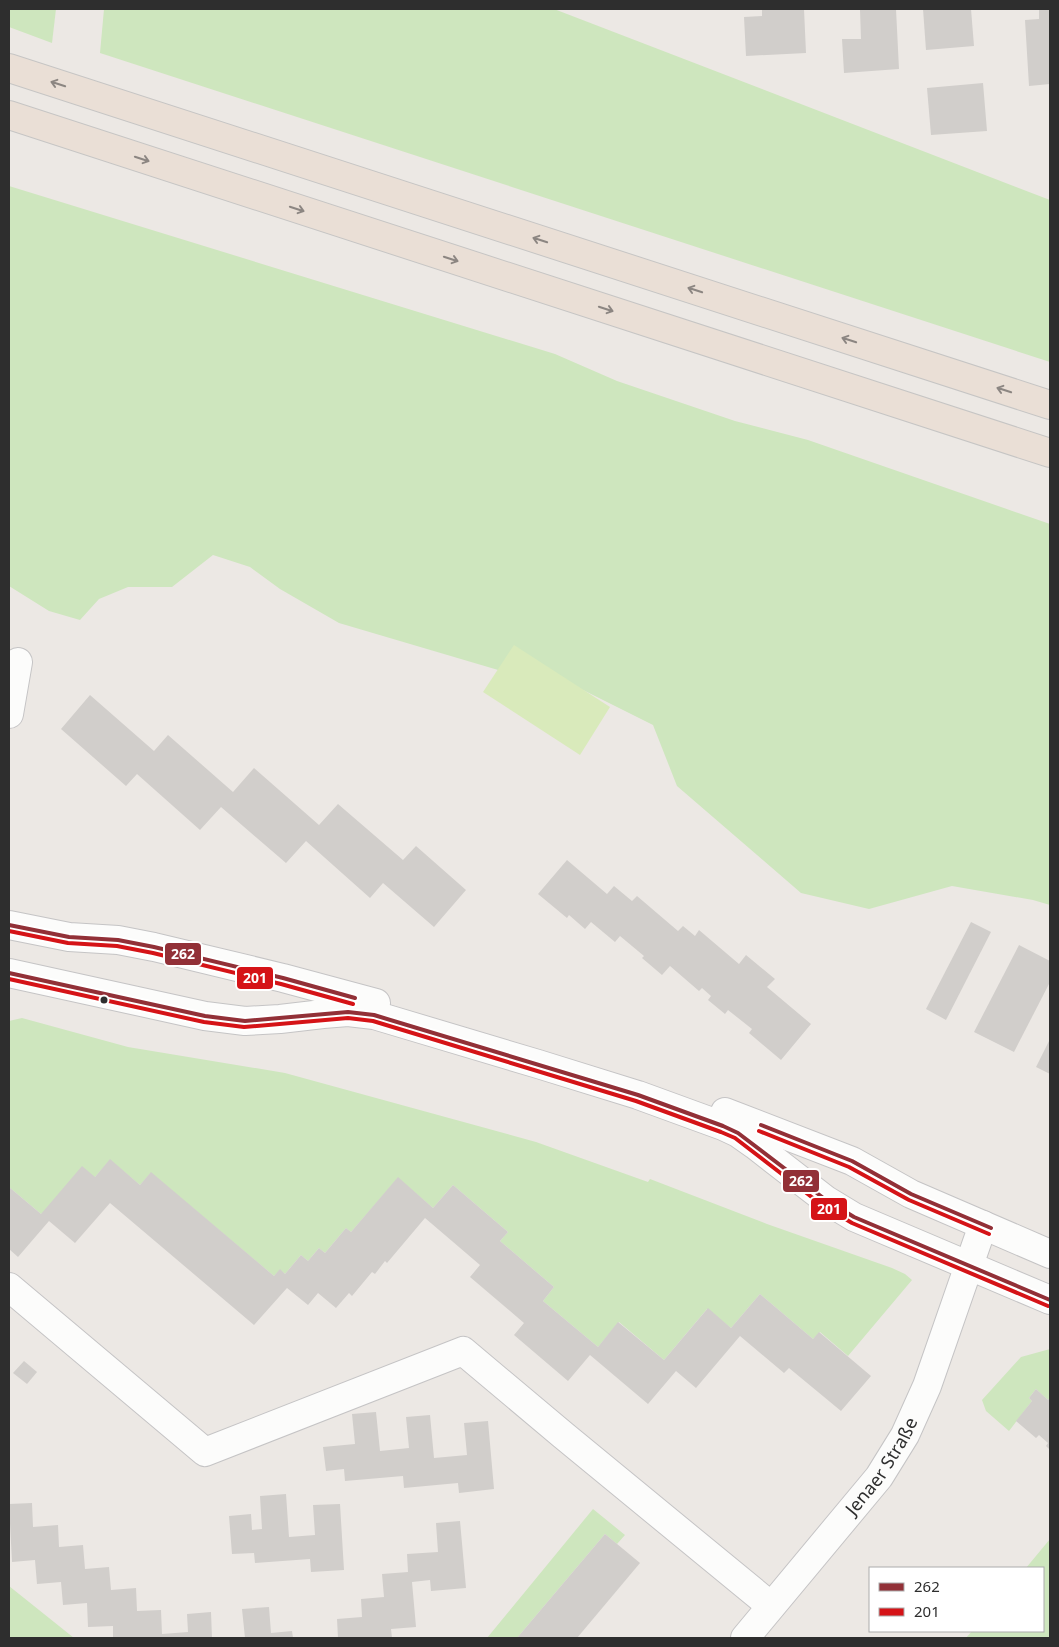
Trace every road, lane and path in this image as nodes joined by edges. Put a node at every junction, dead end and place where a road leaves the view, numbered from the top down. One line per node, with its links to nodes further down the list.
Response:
1 (10, 69): 3 (highway, one-way to 1)
2 (11, 116): 4 (highway, one-way to 4)
3 (1050, 405)
4 (1050, 453)
5 (18, 662): 6 (street)
6 (9, 714)
7 (9, 925): 9 (street)
8 (9, 973): 11 (street)
9 (983, 1225): 10 (street); 11 (street, Jenaer Straße)
10 (1050, 1254)
11 (968, 1266): 13 (street); 14 (street, Jenaer Straße)
12 (9, 1287): 14 (street)
13 (1050, 1300)
14 (771, 1606): 15 (street, Jenaer Straße)
15 (745, 1638)

